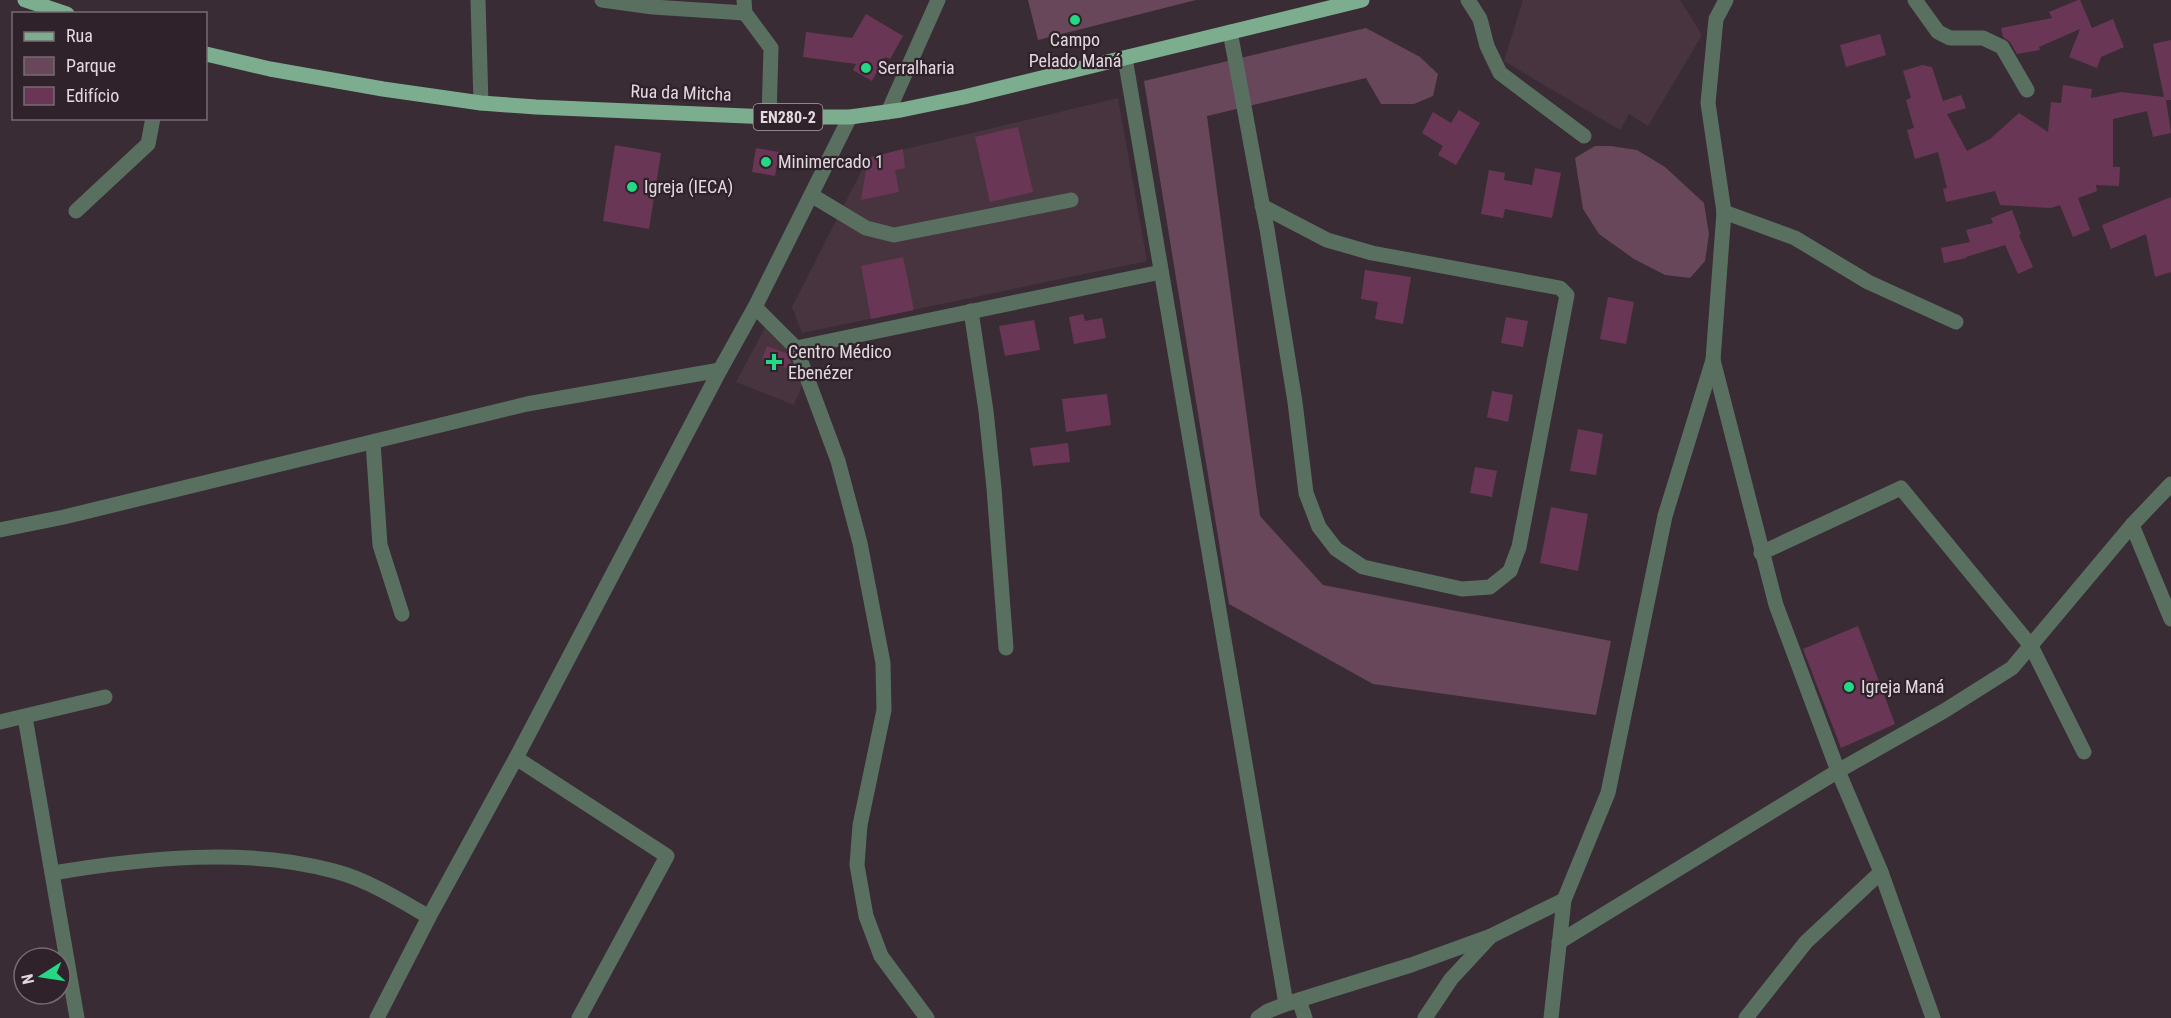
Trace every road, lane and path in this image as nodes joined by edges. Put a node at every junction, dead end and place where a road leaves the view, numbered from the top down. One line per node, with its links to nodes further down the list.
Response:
1 (25, 0): 10 (main road)
2 (478, 0): 15 (street)
3 (602, 0): 9 (street)
4 (938, 0): 16 (street)
5 (1362, 0): 11 (main road, Rua da Mitcha / EN280-2)
6 (1468, 0): 20 (street)
7 (1726, 0): 25 (street)
8 (1915, 0): 14 (street)
9 (744, 7): 17 (street)
10 (61, 12)
11 (1230, 33): 13 (main road, Rua da Mitcha / EN280-2); 23 (street)
12 (207, 54): 15 (main road, Rua da Mitcha / EN280-2)
13 (1125, 58): 16 (main road, Rua da Mitcha / EN280-2); 26 (street)
14 (2027, 90)
15 (481, 103): 17 (main road, Rua da Mitcha / EN280-2)
16 (888, 112): 18 (main road, Rua da Mitcha / EN280-2)
17 (769, 117): 18 (main road, Rua da Mitcha / EN280-2)
18 (850, 117): 21 (street)
19 (153, 120): 24 (street)
20 (1584, 136)
21 (811, 195): 22 (street); 27 (street)
22 (1071, 200)
23 (1262, 206): 23 (street)
24 (76, 211)
25 (1724, 212): 29 (street); 31 (street)
26 (1161, 272): 28 (street); 54 (street)
27 (755, 307): 30 (street); 32 (street)
28 (971, 312): 30 (street); 41 (street)
29 (1956, 322)
30 (796, 348): 58 (street)
31 (1713, 360): 37 (street); 50 (street)
32 (720, 370): 33 (street); 46 (street)
33 (373, 442): 36 (street); 38 (street)
34 (2171, 483): 35 (street)
35 (2132, 525): 39 (street); 40 (street)
36 (0, 530)
37 (1761, 552): 40 (street); 47 (street)
38 (402, 614)
39 (2171, 619)
40 (2031, 646): 45 (street); 47 (street)
41 (1006, 648)
42 (105, 697): 43 (street)
43 (25, 717): 44 (street); 49 (street)
44 (0, 722)
45 (2084, 752)
46 (516, 758): 51 (street); 57 (street)
47 (1838, 771): 48 (street); 53 (street)
48 (1881, 872): 63 (street); 64 (street)
49 (53, 873): 51 (street); 55 (street)
50 (1564, 900): 52 (street); 53 (street)
51 (429, 916): 56 (street)
52 (1491, 936): 54 (street); 61 (street)
53 (1559, 942): 62 (street)
54 (1293, 1002): 59 (street); 60 (street)
55 (77, 1018)
56 (377, 1018)
57 (579, 1018)
58 (927, 1018)
59 (1258, 1018)
60 (1305, 1018)
61 (1425, 1018)
62 (1551, 1018)
63 (1746, 1018)
64 (1933, 1018)

